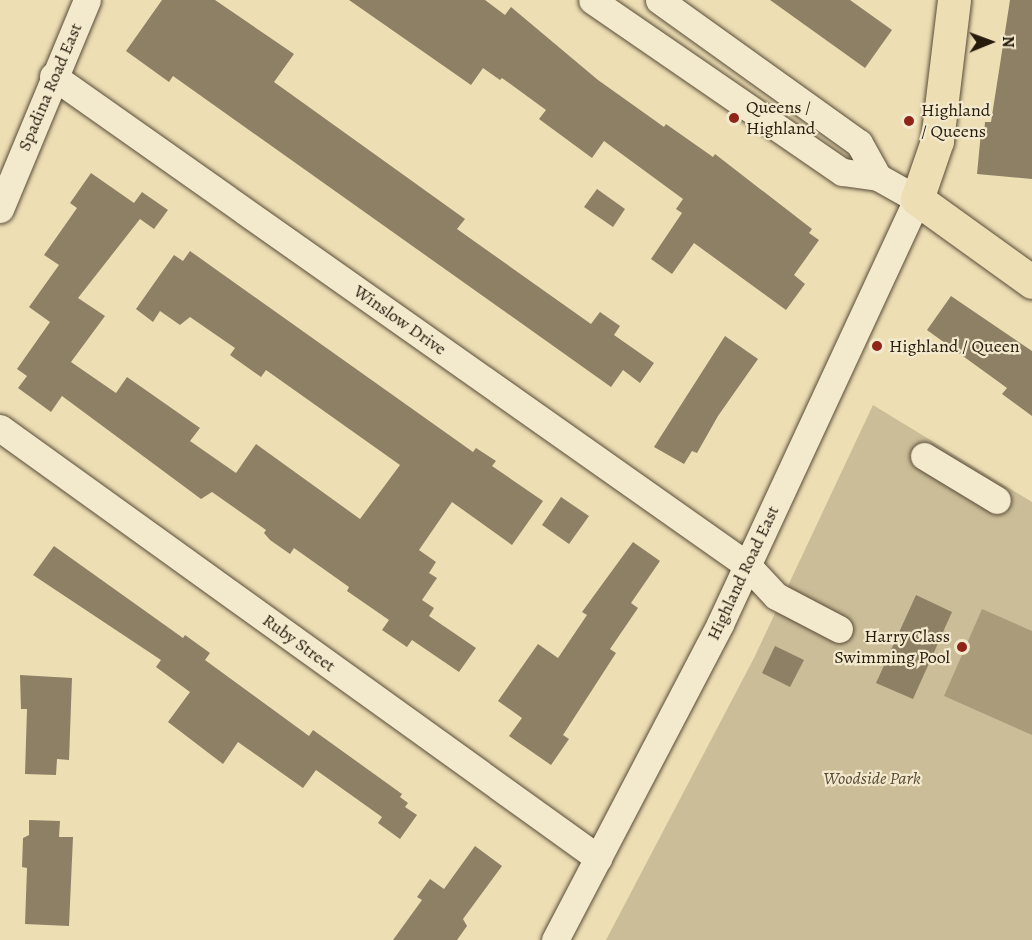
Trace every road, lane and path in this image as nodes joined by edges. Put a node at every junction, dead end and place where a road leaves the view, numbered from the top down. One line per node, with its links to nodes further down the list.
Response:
1 (87, 0): 5 (street, Spadina Road East)
2 (592, 0): 6 (street)
3 (659, 0): 6 (street)
4 (954, 0): 7 (main road)
5 (53, 76): 8 (street, Spadina Road East); 13 (street, Winslow Drive)
6 (878, 177): 7 (street)
7 (917, 199): 9 (main road); 13 (street, Highland Road East)
8 (0, 209)
9 (1032, 282)
10 (0, 428): 15 (street, Ruby Street)
11 (924, 456): 12 (street)
12 (997, 500)
13 (747, 565): 14 (street, Winslow Drive); 15 (street, Highland Road East)
14 (839, 629)
15 (598, 858): 16 (street, Highland Road East)
16 (555, 940)

